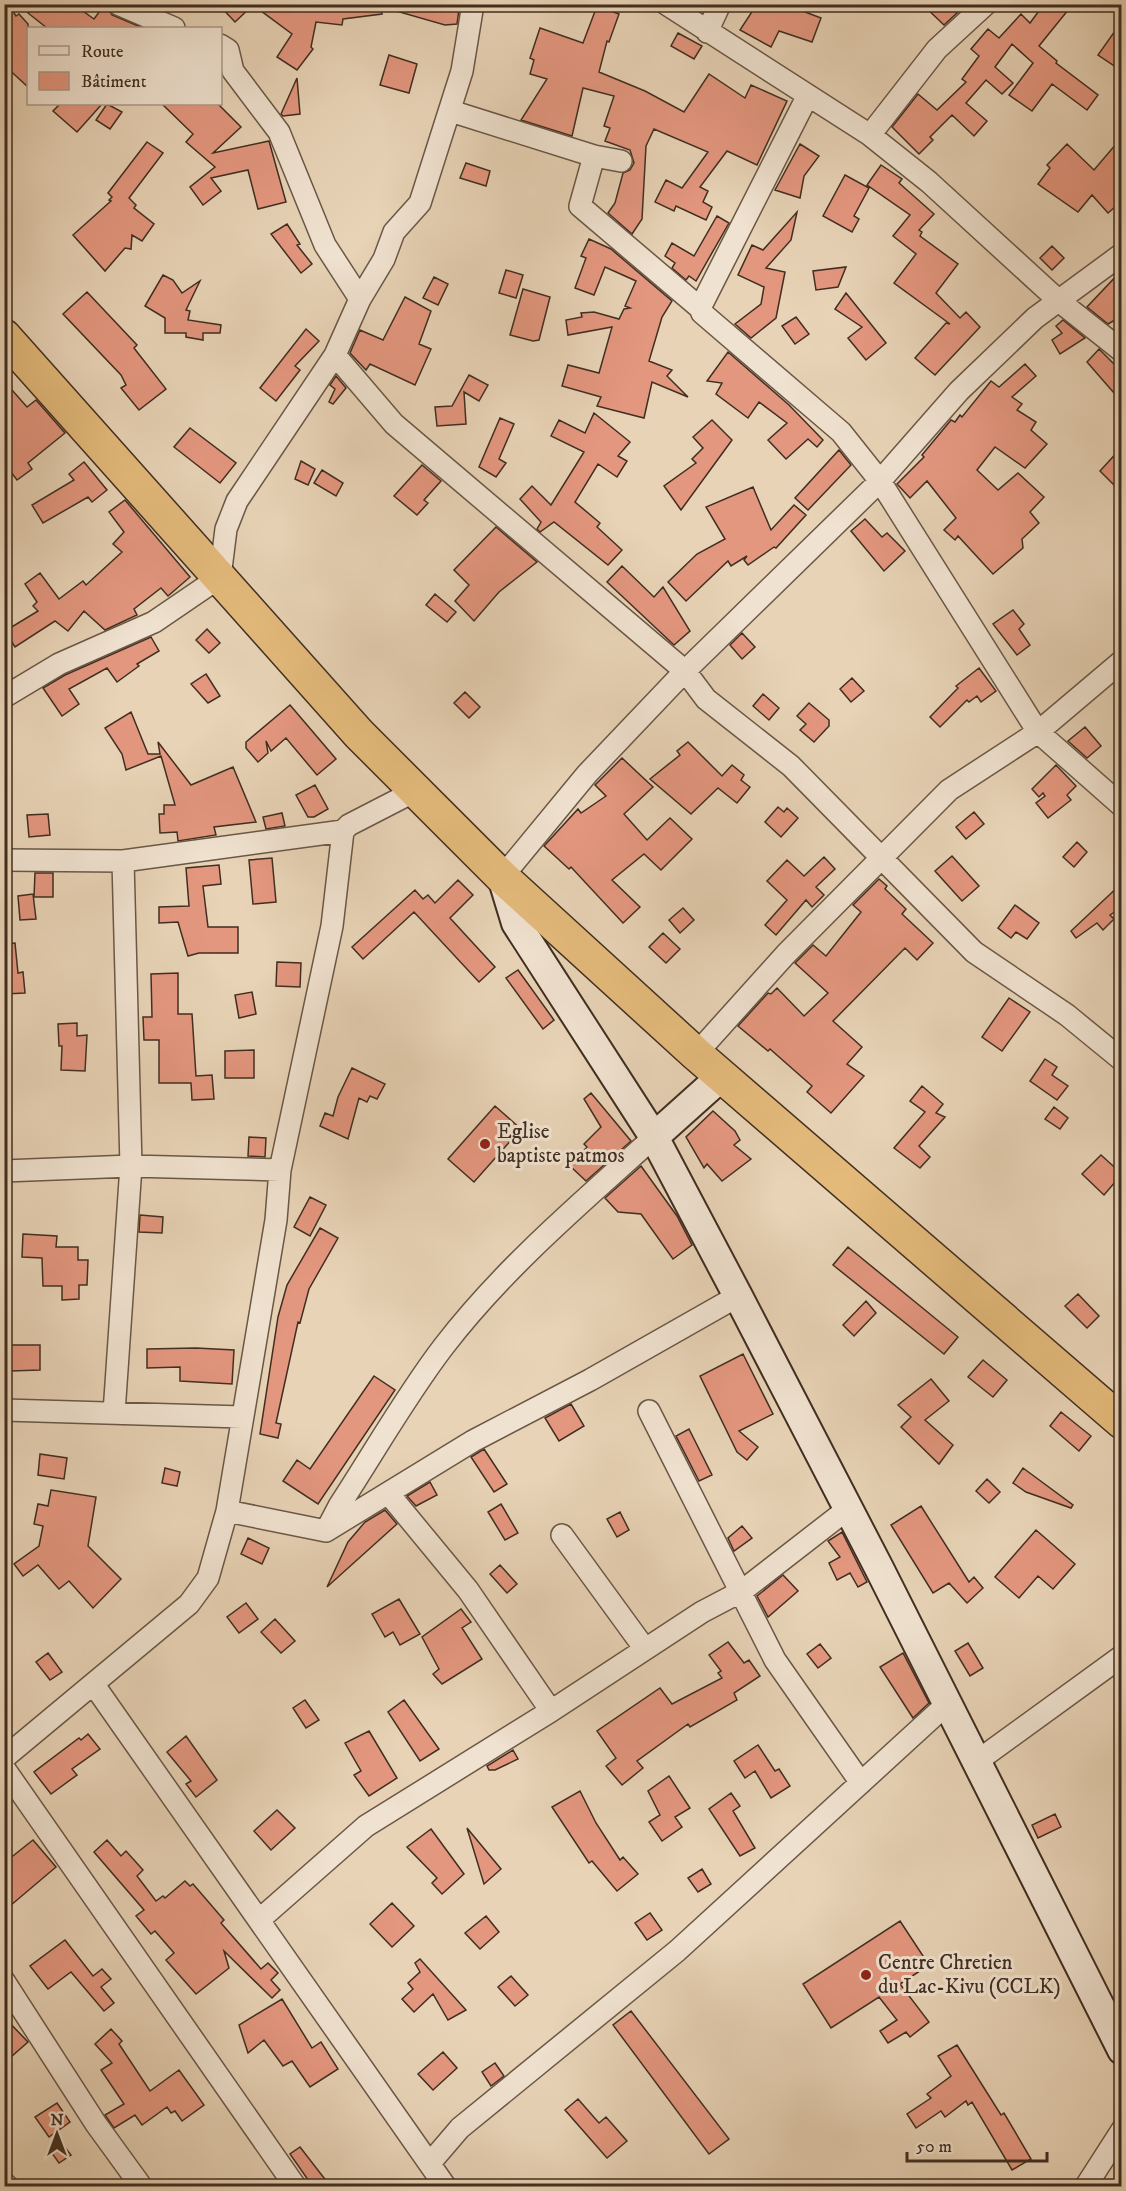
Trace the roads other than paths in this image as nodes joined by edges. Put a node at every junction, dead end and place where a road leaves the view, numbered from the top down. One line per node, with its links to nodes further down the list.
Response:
1 (118, 4): 6 (street)
2 (473, 4): 10 (street)
3 (666, 4): 7 (street)
4 (720, 4): 7 (street)
5 (986, 4): 11 (street)
6 (172, 27)
7 (707, 32): 9 (street)
8 (222, 46): 15 (street)
9 (807, 97): 11 (street); 17 (street)
10 (448, 115): 12 (street); 15 (street)
11 (870, 135): 16 (street)
12 (594, 156): 13 (street); 17 (street)
13 (621, 161)
14 (1122, 254): 16 (street)
15 (360, 299): 20 (street)
16 (1059, 301): 19 (street); 21 (street)
17 (700, 308): 21 (street)
18 (4, 336): 22 (highway)
19 (1122, 351)
20 (335, 355): 22 (street); 24 (street)
21 (880, 481): 24 (street); 26 (street)
22 (220, 577): 25 (street); 27 (highway)
23 (1122, 661): 26 (street)
24 (685, 671): 30 (street); 33 (street)
25 (4, 697)
26 (1038, 732): 28 (street); 30 (street)
27 (417, 790): 29 (street); 33 (highway)
28 (1122, 806)
29 (343, 831): 32 (street); 39 (street)
30 (880, 859): 34 (street); 35 (street)
31 (4, 860): 32 (street)
32 (123, 861): 38 (street)
33 (502, 877): 34 (highway); 37 (street)
34 (696, 1053): 36 (highway)
35 (1122, 1060)
36 (722, 1076): 37 (street); 46 (highway)
37 (654, 1137): 41 (street); 50 (street)
38 (131, 1166): 39 (street); 40 (street); 44 (street)
39 (280, 1170): 45 (street)
40 (4, 1171)
41 (738, 1296): 47 (street); 48 (street)
42 (4, 1410): 44 (street)
43 (650, 1411): 52 (street)
44 (114, 1413): 45 (street)
45 (242, 1417): 49 (street)
46 (1122, 1422)
47 (388, 1493): 50 (street); 57 (street)
48 (849, 1508): 52 (street); 56 (street)
49 (227, 1511): 50 (street); 55 (street)
50 (326, 1531)
51 (562, 1535): 53 (street)
52 (742, 1591): 53 (street); 61 (street)
53 (645, 1649): 57 (street)
54 (1122, 1656): 59 (street)
55 (94, 1685): 58 (street); 62 (street)
56 (947, 1704): 59 (street); 61 (street)
57 (551, 1711): 62 (street)
58 (4, 1758)
59 (976, 1762): 64 (street)
60 (4, 1768): 68 (street)
61 (861, 1783): 66 (street)
62 (259, 1920): 66 (street)
63 (4, 1981): 67 (street)
64 (1122, 2050)
65 (1122, 2130): 70 (street)
66 (430, 2163): 69 (street)
67 (141, 2187)
68 (295, 2187)
69 (445, 2187)
70 (1086, 2187)

